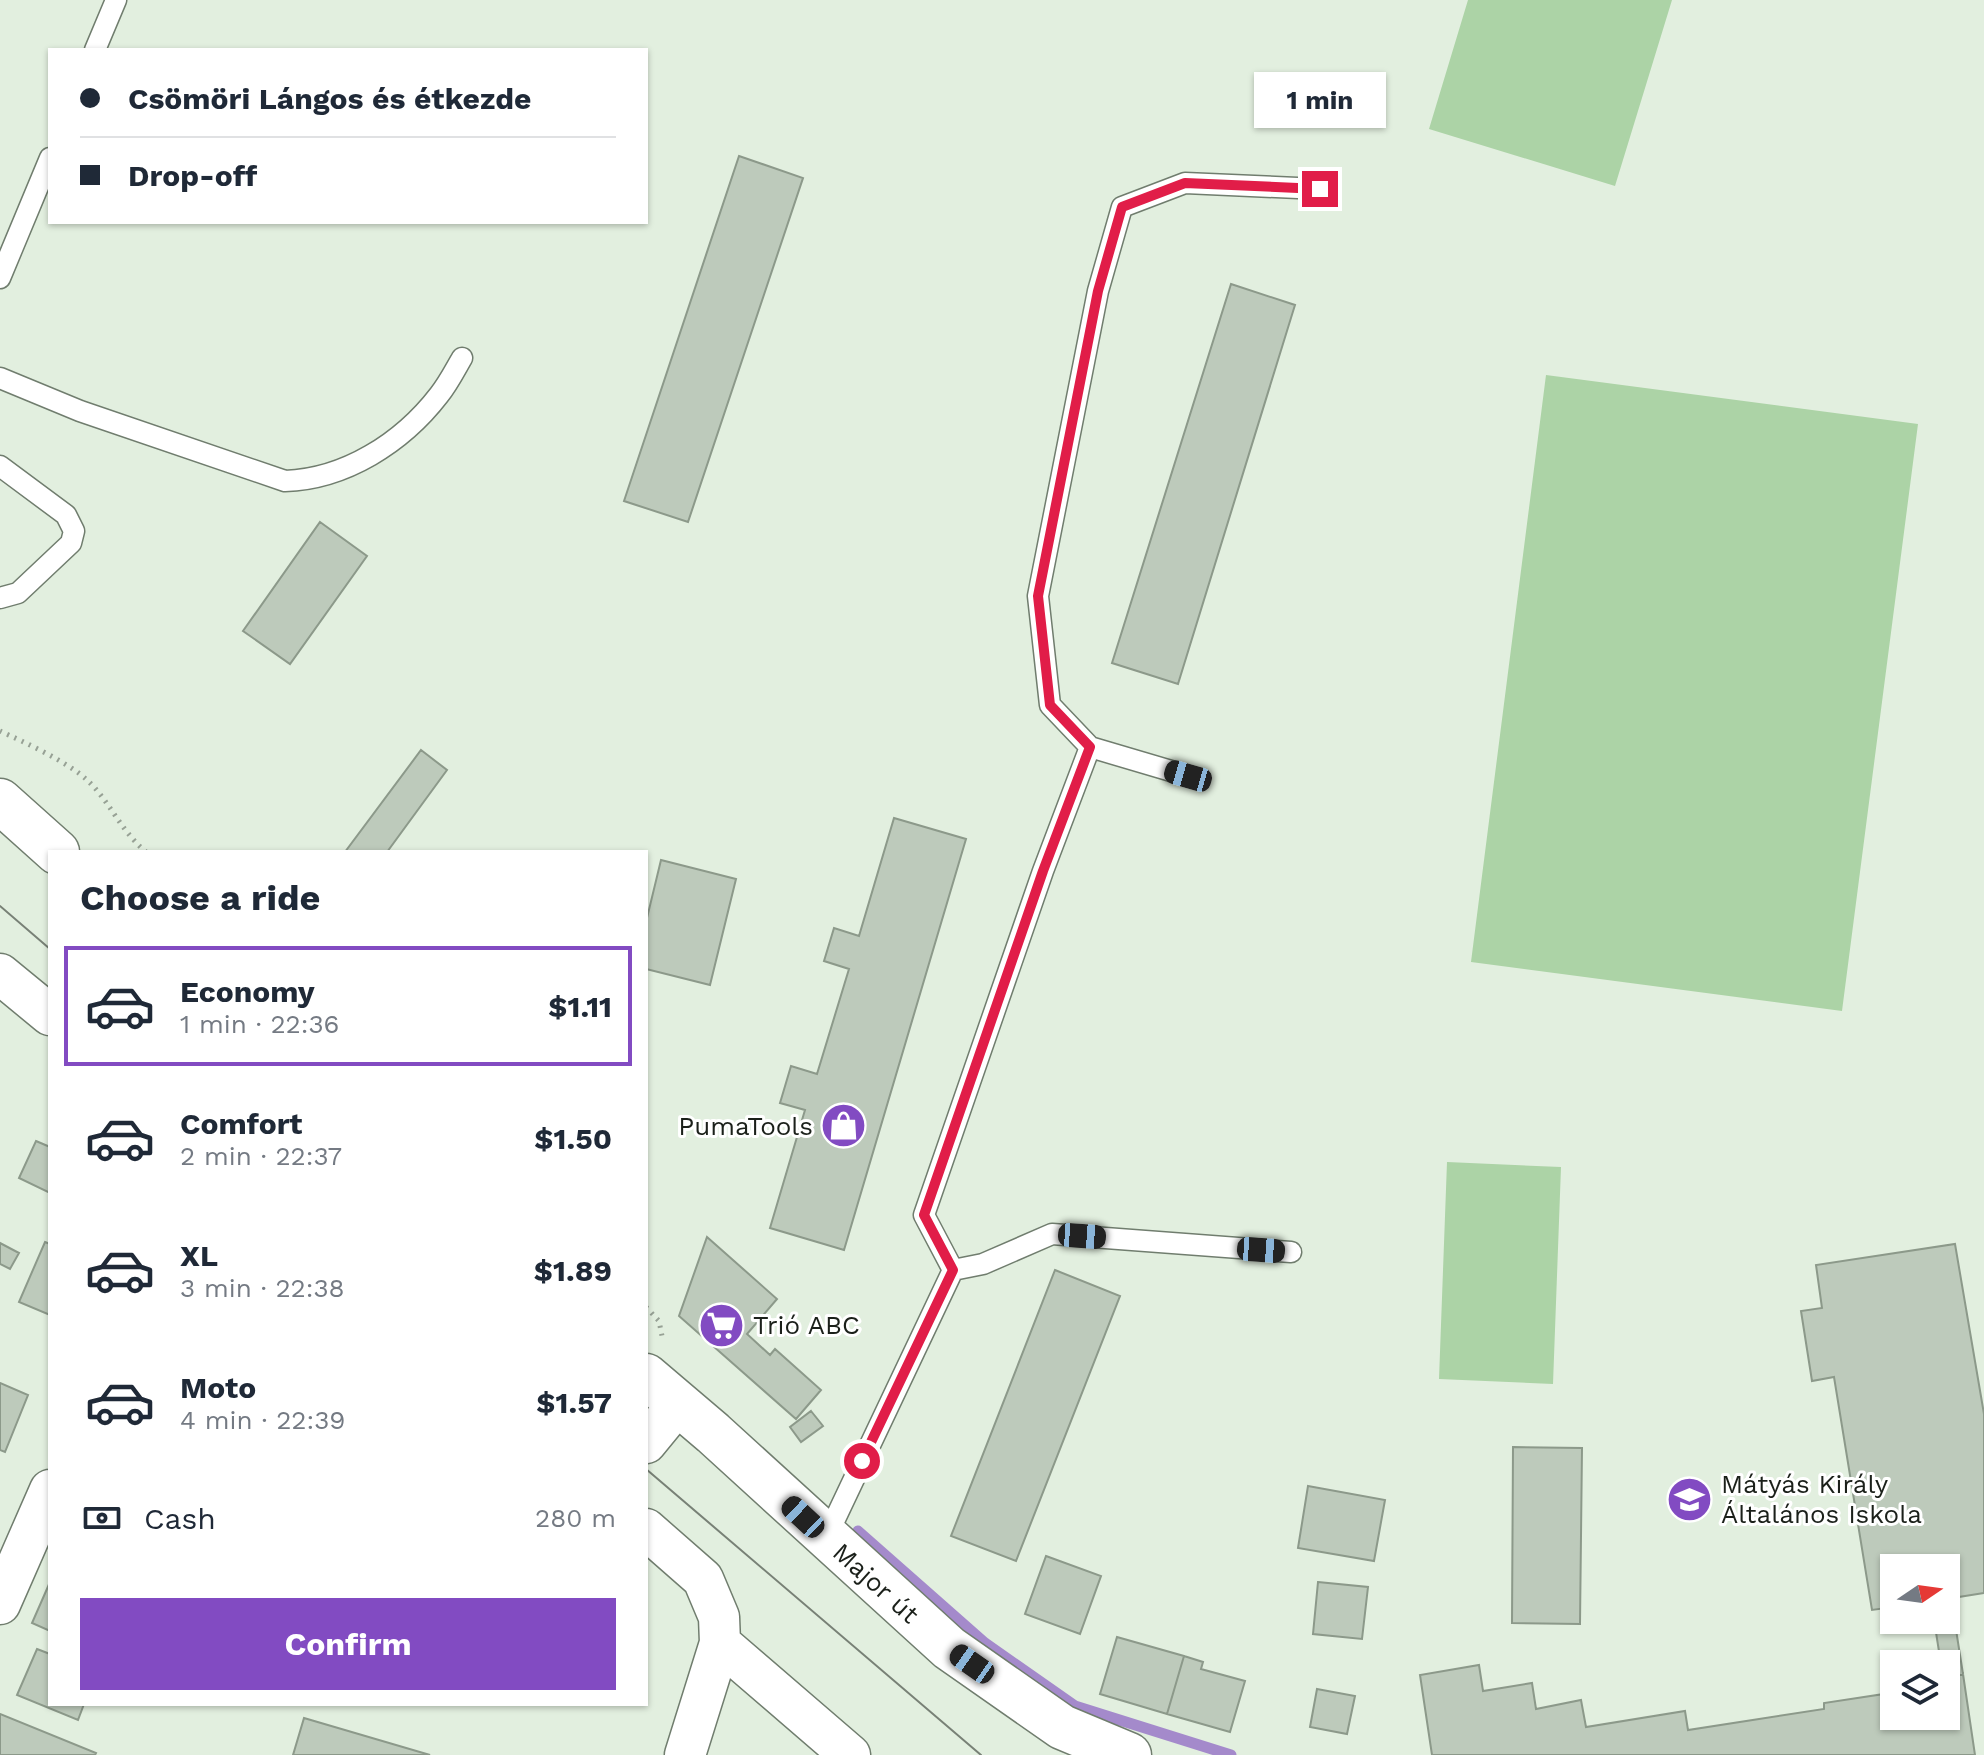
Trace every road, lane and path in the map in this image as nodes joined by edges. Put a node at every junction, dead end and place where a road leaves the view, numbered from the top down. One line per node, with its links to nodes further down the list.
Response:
1 (116, 0): 2 (lane)
2 (96, 48)
3 (48, 163): 5 (lane)
4 (1320, 189): 11 (lane)
5 (0, 278)
6 (462, 358): 7 (lane)
7 (0, 378)
8 (0, 466): 9 (lane)
9 (0, 598)
10 (0, 731): 15 (path)
11 (1090, 747): 12 (lane); 19 (lane)
12 (1188, 776)
13 (0, 801): 14 (street)
14 (55, 850)
15 (144, 850)
16 (0, 974): 17 (street)
17 (48, 1013)
18 (1291, 1252): 19 (lane)
19 (953, 1270): 24 (lane)
20 (662, 1390): 21 (street); 24 (street, Major út)
21 (648, 1436)
22 (48, 1495): 25 (street)
23 (648, 1531): 26 (street)
24 (826, 1538): 29 (street, Major út)
25 (0, 1604)
26 (720, 1643): 27 (street); 28 (street)
27 (685, 1755)
28 (850, 1755)
29 (1129, 1755)

